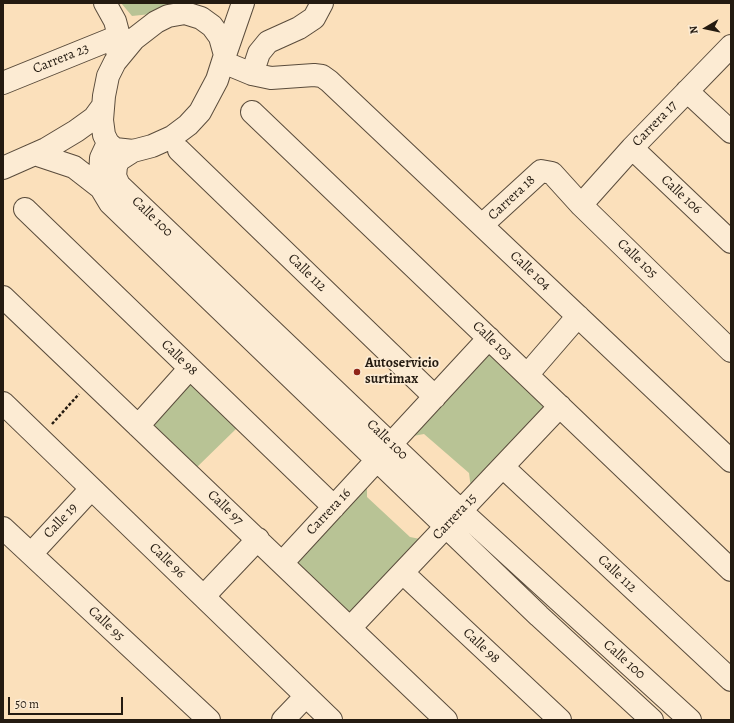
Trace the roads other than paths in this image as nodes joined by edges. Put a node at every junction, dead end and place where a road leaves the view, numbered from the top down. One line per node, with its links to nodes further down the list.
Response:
1 (243, 3): 7 (street)
2 (322, 3): 9 (street)
3 (194, 8): 5 (street); 7 (street)
4 (113, 20): 5 (street); 8 (street); 10 (street, Carrera 23)
5 (156, 22): 8 (street)
6 (731, 46): 11 (street, Carrera 17)
7 (224, 59): 9 (street); 19 (street)
8 (115, 62): 12 (street)
9 (252, 74): 25 (street, Calle 104)
10 (3, 83)
11 (687, 91): 14 (street); 16 (street, Carrera 17)
12 (102, 107): 15 (street); 18 (street)
13 (252, 112): 29 (street, Calle 103)
14 (731, 132)
15 (106, 139): 18 (street); 19 (street); 22 (street)
16 (632, 148): 23 (street, Carrera 17); 26 (street, Calle 106)
17 (179, 150): 33 (street, Calle 112)
18 (40, 151): 20 (street); 22 (street)
19 (133, 152): 37 (street, Calle 100)
20 (3, 168)
21 (541, 171): 23 (street, Calle 105); 25 (street, Carrera 18)
22 (101, 188): 38 (street, Calle 100)
23 (581, 205): 30 (street, Calle 105)
24 (25, 209): 31 (street, Calle 98)
25 (482, 225): 28 (street, Calle 104)
26 (731, 242)
27 (3, 297): 36 (street, Calle 97)
28 (578, 316): 32 (street); 39 (street, Calle 104)
29 (489, 338): 32 (street, Calle 103); 33 (street)
30 (731, 351)
31 (190, 368): 36 (street); 42 (street, Calle 98)
32 (527, 375): 35 (street, Calle 103)
33 (435, 397): 37 (street)
34 (3, 403): 41 (street, Calle 96)
35 (560, 406): 40 (street, Carrera 15); 48 (street, Calle 103)
36 (138, 426): 46 (street, Calle 97)
37 (391, 444): 43 (street, Calle 100)
38 (377, 460): 42 (street, Carrera 16); 44 (street, Calle 100)
39 (731, 461)
40 (503, 467): 43 (street, Carrera 15); 53 (street, Calle 112)
41 (91, 489): 47 (street, Calle 19); 51 (street, Calle 96)
42 (334, 507): 49 (street, Carrera 16)
43 (461, 511): 44 (street, Carrera 15); 61 (street, Calle 100)
44 (446, 527): 50 (street, Carrera 15); 60 (street, Calle 100)
45 (3, 528): 47 (street, Calle 95)
46 (258, 540): 49 (street, Calle 97); 51 (street)
47 (31, 554): 55 (street, Calle 95)
48 (728, 562)
49 (282, 563): 52 (street, Calle 97)
50 (403, 573): 52 (street, Carrera 15); 59 (street, Calle 98)
51 (204, 596): 54 (street, Calle 96)
52 (350, 628): 58 (street, Calle 97)
53 (731, 680)
54 (306, 696): 56 (street); 57 (street, Calle 96)
55 (209, 720)
56 (284, 720)
57 (331, 720)
58 (446, 720)
59 (560, 720)
60 (652, 720)
61 (690, 720)

